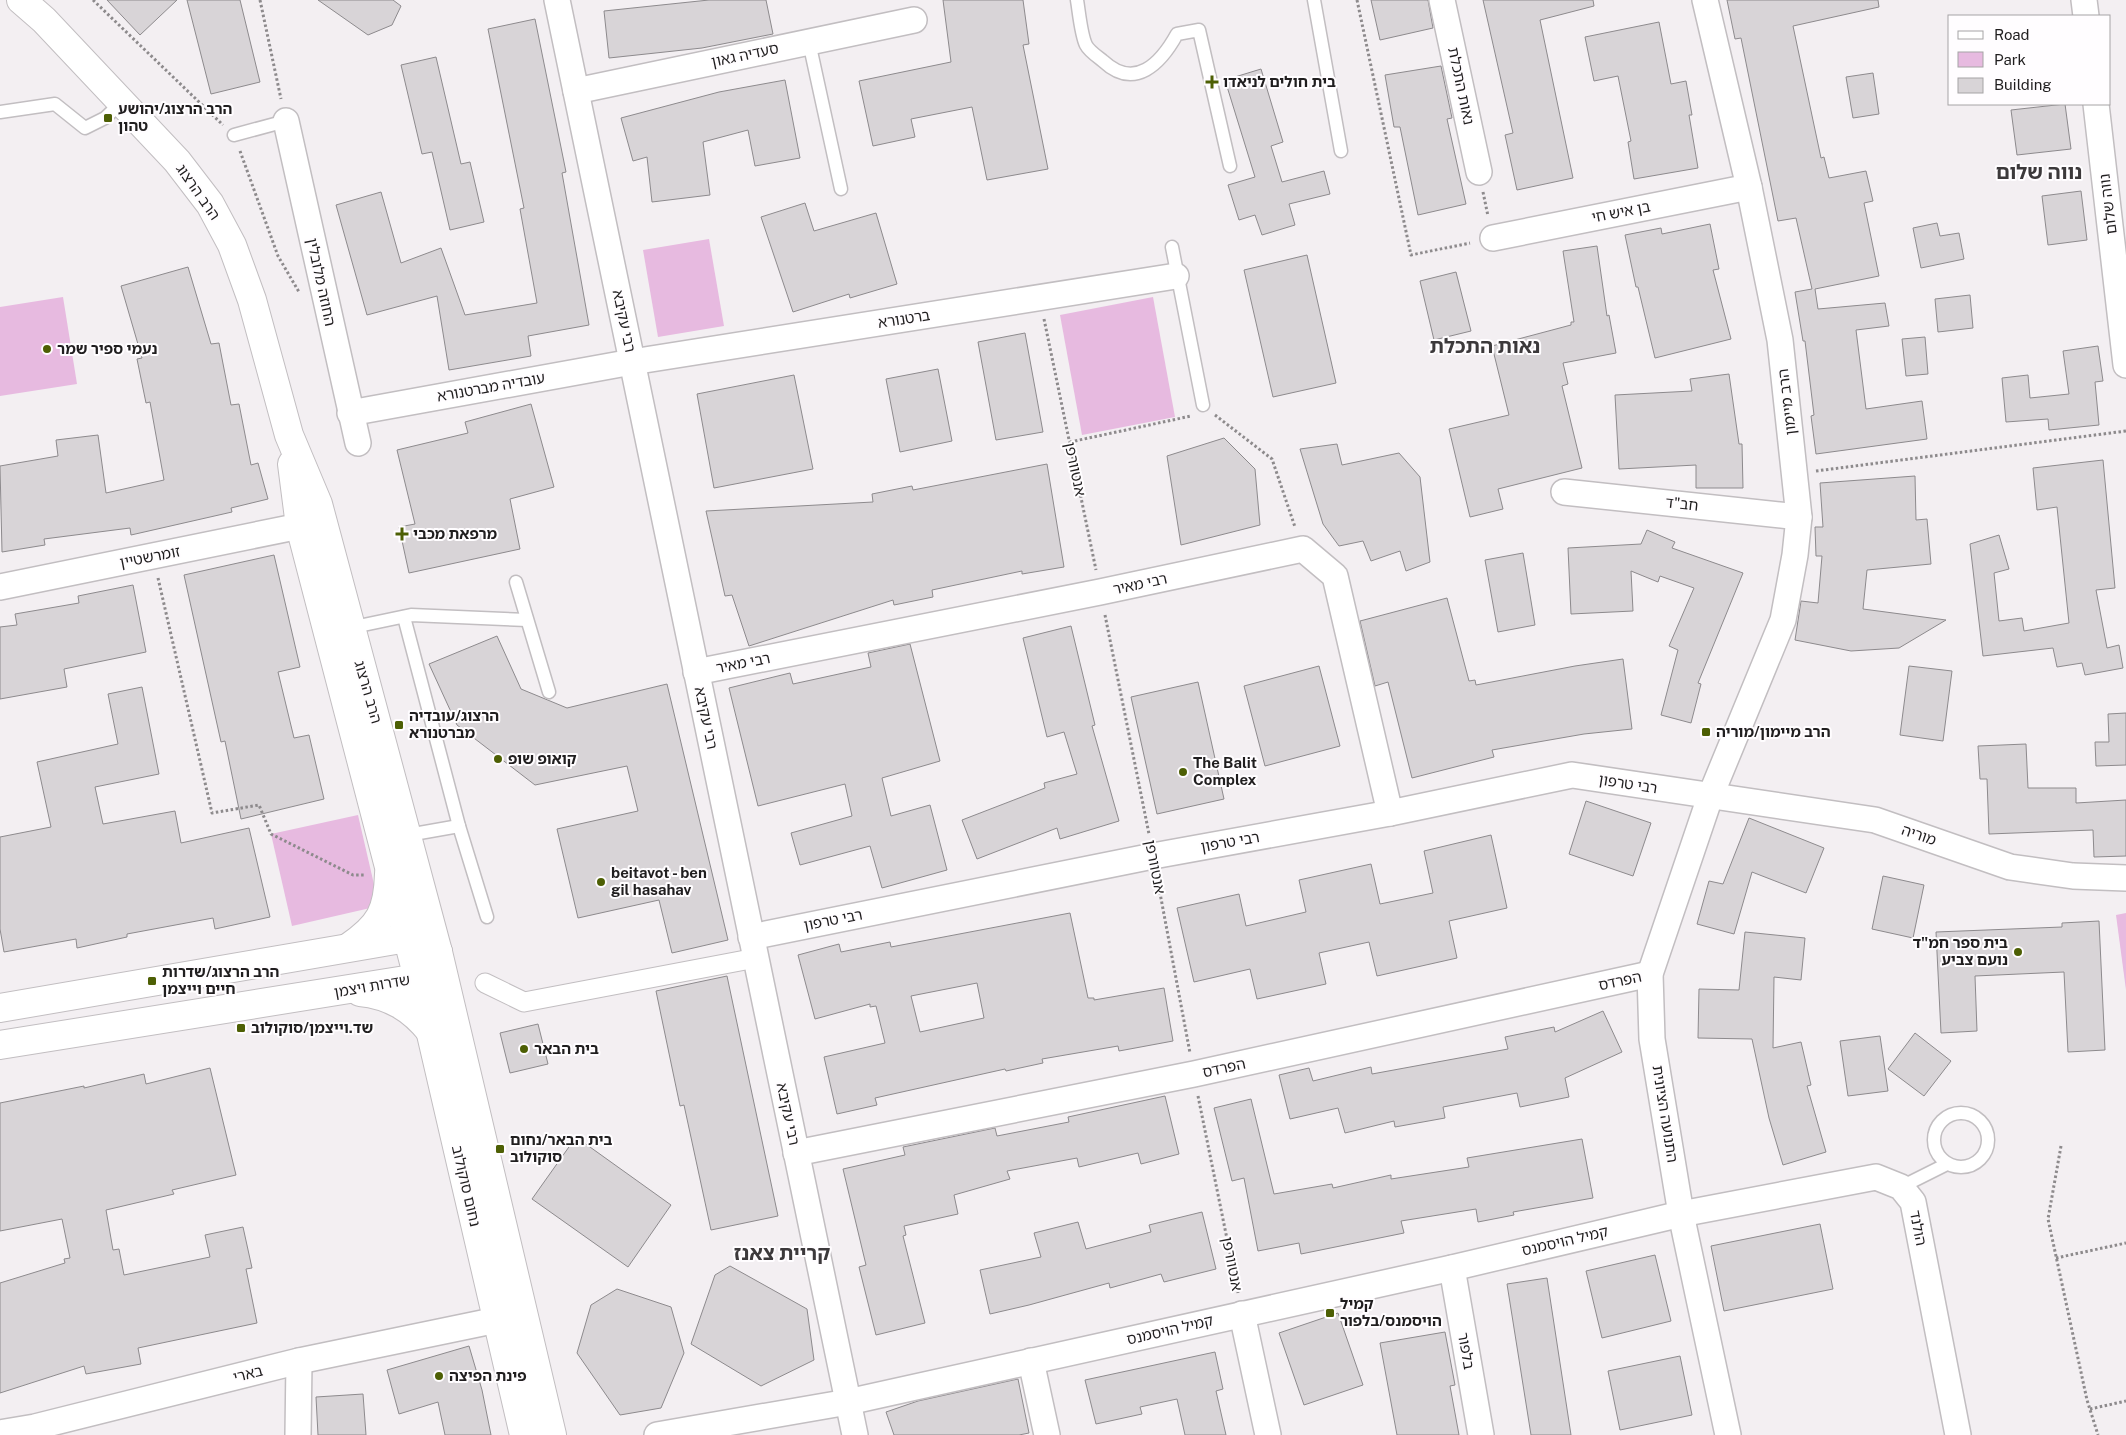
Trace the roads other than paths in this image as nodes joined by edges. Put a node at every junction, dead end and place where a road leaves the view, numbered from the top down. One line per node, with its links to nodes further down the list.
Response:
1 (22, 0): 12 (main road, הרב הרצוג)
2 (557, 0): 11 (street, רבי עקיבא)
3 (1077, 0): 18 (lane)
4 (1314, 0): 17 (lane)
5 (1442, 0): 19 (street, נאות התכלת)
6 (1705, 0): 20 (street, הרב מיימון)
7 (2084, 0): 8 (street)
8 (2086, 15)
9 (914, 20): 10 (street, סעדיה גאון)
10 (809, 42): 11 (street, סעדיה גאון); 21 (lane)
11 (576, 91): 25 (street, רבי עקיבא)
12 (122, 102): 14 (lane); 29 (main road, הרב הרצוג)
13 (2096, 105): 26 (street, נווה שלום)
14 (0, 112)
15 (286, 121): 16 (lane); 28 (street, החוזה מלובלין)
16 (234, 135)
17 (1341, 151)
18 (1230, 166)
19 (1479, 172)
20 (1749, 187): 22 (street, בן איש חי); 32 (street, הרב מיימון)
21 (841, 189)
22 (1493, 238)
23 (1172, 247): 24 (lane)
24 (1176, 276): 25 (street, ברטנורא); 27 (lane)
25 (632, 362): 28 (street, עובדיה מברטנורא); 39 (street, רבי עקיבא)
26 (2126, 365)
27 (1207, 409)
28 (350, 413): 30 (street, החוזה מלובלין)
29 (289, 435): 33 (main road, הרב הרצוג); 38 (main road, הרב הרצוג)
30 (358, 443)
31 (1564, 492): 32 (street, חב"ד)
32 (1799, 517): 41 (street, הרב מיימון)
33 (300, 526): 35 (street, זומרשטיין); 45 (main road, הרב הרצוג)
34 (516, 582): 37 (lane)
35 (0, 587)
36 (404, 616): 37 (lane); 38 (lane); 43 (lane)
37 (527, 620): 40 (lane)
38 (350, 628): 44 (main road, הרב הרצוג)
39 (696, 672): 42 (street, רבי מאיר); 49 (street, רבי עקיבא)
40 (549, 692)
41 (1710, 797): 42 (street, רבי טרפון); 46 (street, מוריה); 52 (street, התנועה הציונית)
42 (1390, 814): 49 (street, רבי טרפון)
43 (459, 826): 44 (lane); 47 (lane)
44 (408, 835): 51 (main road, הרב הרצוג)
45 (389, 874): 48 (main road, הרב הרצוג); 50 (main road)
46 (2126, 878)
47 (486, 917)
48 (407, 938): 50 (main road); 51 (main road); 53 (main road, נחום סוקולוב)
49 (753, 947): 54 (street); 59 (street, רבי עקיבא)
50 (347, 948): 56 (main road)
51 (438, 952): 53 (main road, שדרות ויצמן); 73 (main road, נחום סוקולוב)
52 (1650, 974): 59 (street, הפרדס); 62 (street, התנועה הציונית)
53 (418, 978): 55 (main road, שדרות ויצמן); 57 (main road, נחום סוקולוב)
54 (485, 983)
55 (348, 991): 57 (main road); 58 (main road, שדרות ויצמן)
56 (0, 1008)
57 (432, 1033): 65 (main road, נחום סוקולוב)
58 (0, 1045)
59 (796, 1153): 68 (street, רבי עקיבא)
60 (1948, 1164): 60 (lane); 61 (lane)
61 (1907, 1194): 62 (street); 80 (street, הולנד)
62 (1681, 1214): 63 (street, קמיל הויסמנס); 79 (street, התנועה הציונית)
63 (1452, 1268): 64 (street, קמיל הויסמנס); 78 (street, בלפור)
64 (1242, 1314): 67 (street, קמיל הויסמנס); 77 (street)
65 (497, 1320): 66 (street, בארי); 72 (main road, נחום סוקולוב)
66 (299, 1361): 69 (street, בארי); 71 (street)
67 (1032, 1361): 68 (street, קמיל הויסמנס); 76 (street)
68 (848, 1402): 74 (street, קמיל הויסמנס); 75 (street, רבי עקיבא)
69 (35, 1431): 70 (street, בארי)
70 (0, 1434)
71 (298, 1435)
72 (524, 1435)
73 (552, 1435)
74 (657, 1435)
75 (855, 1435)
76 (1047, 1435)
77 (1268, 1435)
78 (1481, 1435)
79 (1728, 1435)
80 (1958, 1435)

